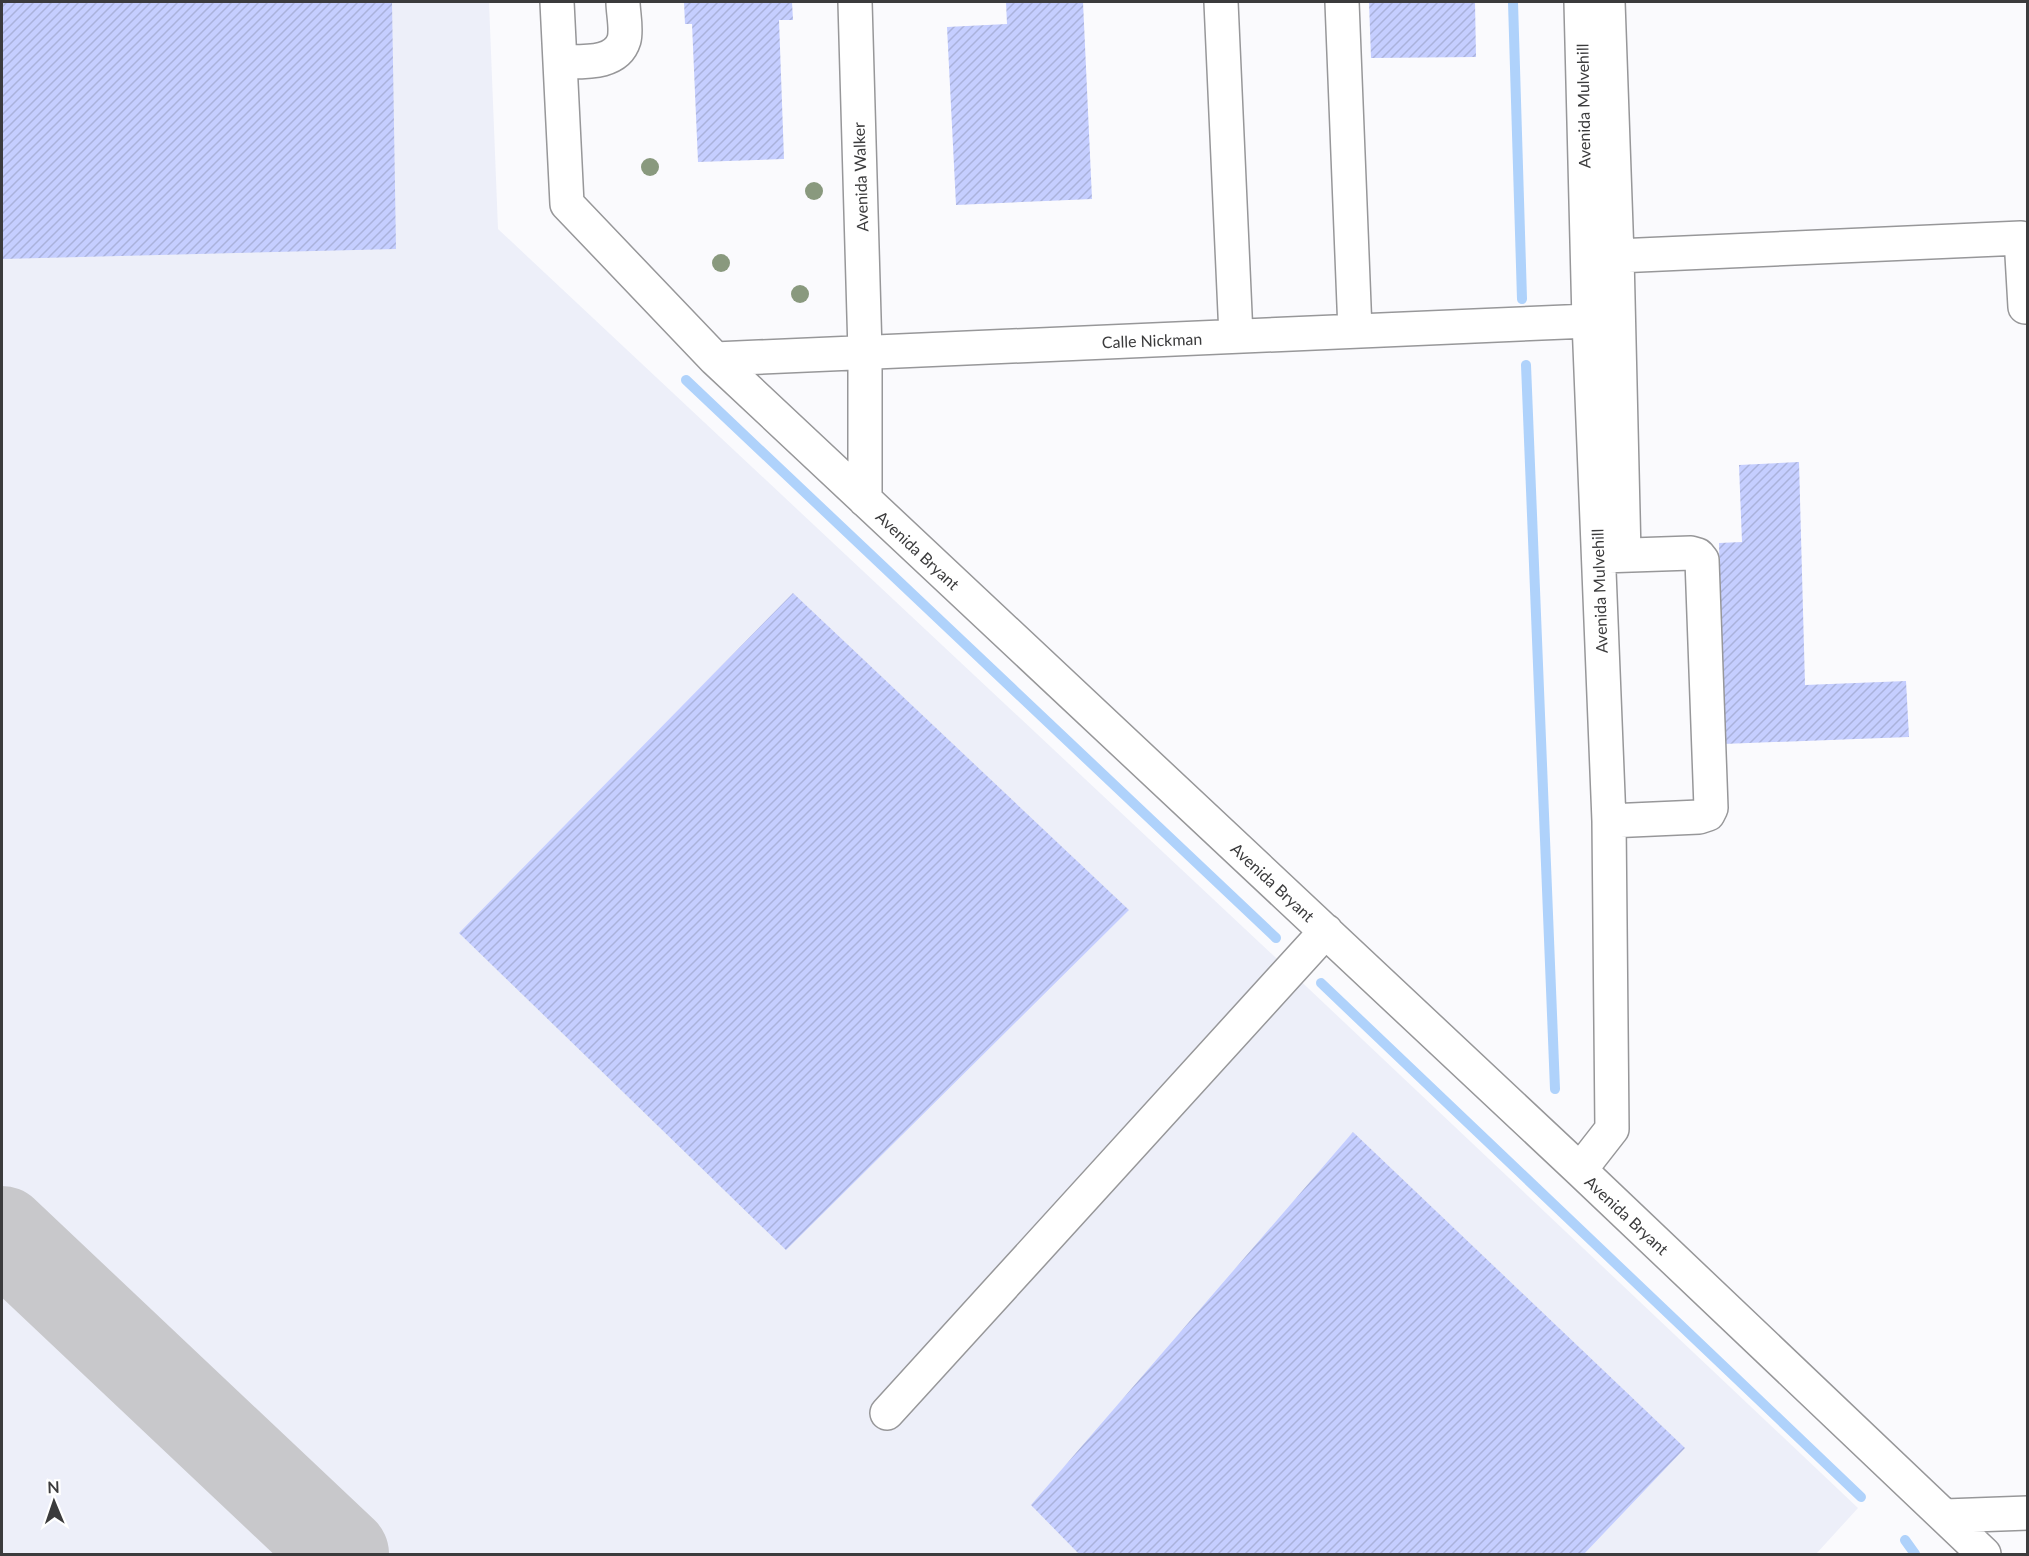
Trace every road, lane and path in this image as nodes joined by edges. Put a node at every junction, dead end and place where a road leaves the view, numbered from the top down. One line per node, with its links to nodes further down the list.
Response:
1 (557, 2): 8 (street)
2 (623, 2): 8 (street)
3 (855, 2): 14 (street, Avenida Walker)
4 (1221, 2): 13 (street)
5 (1342, 2): 12 (street)
6 (1581, 2): 11 (street, Avenida Mulvehill)
7 (1608, 2): 9 (street)
8 (560, 62): 15 (street, Avenida Bryant)
9 (1617, 256): 10 (street); 17 (street)
10 (2026, 307)
11 (1589, 321): 12 (street, Calle Nickman); 17 (street, Avenida Mulvehill)
12 (1355, 331): 13 (street, Calle Nickman)
13 (1236, 336): 14 (street, Calle Nickman)
14 (864, 352): 15 (street, Calle Nickman); 16 (street, Avenida Walker)
15 (715, 359): 16 (street, Avenida Bryant)
16 (865, 500): 19 (street, Avenida Bryant)
17 (1610, 555): 18 (street, Avenida Mulvehill); 18 (street)
18 (1608, 821): 20 (street, Avenida Mulvehill)
19 (1326, 932): 20 (street, Avenida Bryant); 21 (street)
20 (1580, 1170): 23 (street, Avenida Bryant)
21 (887, 1413)
22 (2028, 1513): 23 (street)
23 (1945, 1516): 24 (street, Avenida Bryant)
24 (1984, 1554)

